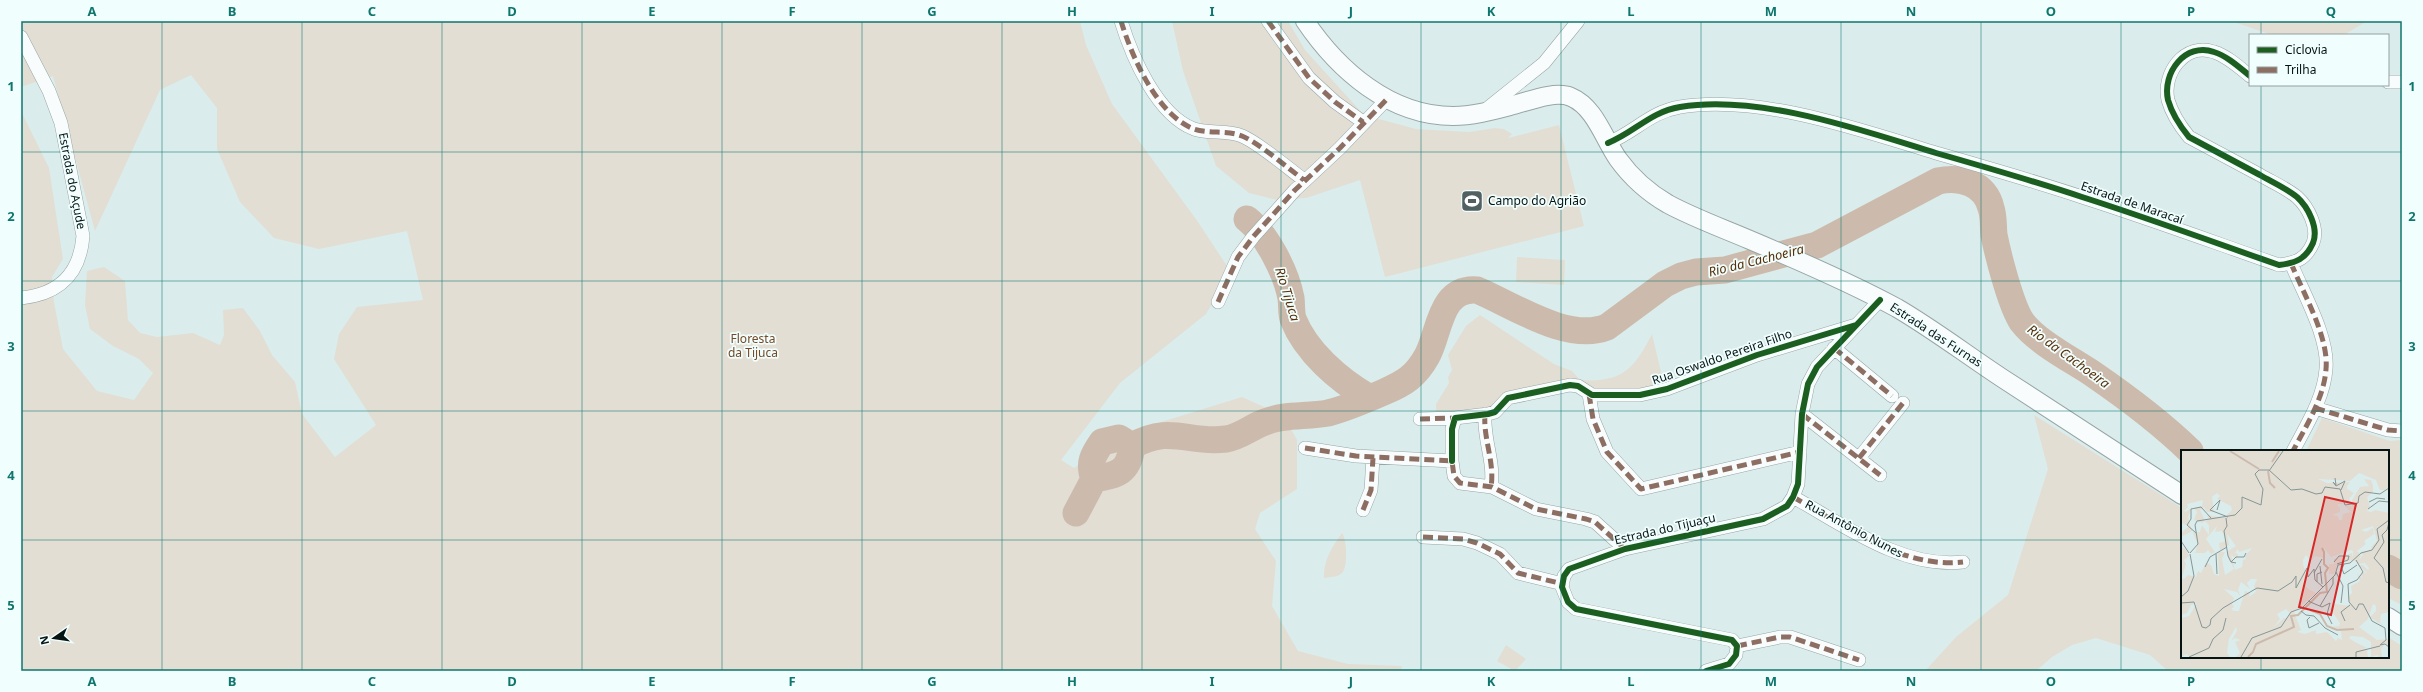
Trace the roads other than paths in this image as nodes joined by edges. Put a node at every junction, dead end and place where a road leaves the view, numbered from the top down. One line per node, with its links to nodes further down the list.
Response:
1 (1121, 21): 13 (street)
2 (1268, 21): 11 (street)
3 (1305, 21): 9 (main road, Estrada das Furnas)
4 (1578, 21): 10 (street)
5 (21, 38): 15 (street, Estrada do Açude)
6 (2249, 75): 14 (street)
7 (2389, 82): 8 (street)
8 (2402, 82)
9 (1387, 99): 10 (main road, Estrada das Furnas); 11 (street)
10 (1481, 113): 12 (main road, Estrada das Furnas)
11 (1363, 122): 13 (street)
12 (1608, 143): 14 (street, Estrada de Maracaí); 16 (main road, Estrada das Furnas)
13 (1304, 180): 17 (street)
14 (2291, 263): 23 (street)
15 (21, 298)
16 (1880, 300): 18 (street); 37 (main road, Estrada das Furnas)
17 (1218, 302)
18 (1858, 324): 19 (street); 20 (street, Rua Oswaldo Pereira Filho)
19 (1834, 348): 21 (street); 25 (street)
20 (1589, 394): 24 (street, Rua Oswaldo Pereira Filho); 31 (street)
21 (1892, 396)
22 (1903, 403): 33 (street)
23 (2315, 408): 28 (street); 30 (street)
24 (1485, 414): 26 (street, Rua Oswaldo Pereira Filho); 36 (street)
25 (1802, 414): 31 (street); 33 (street)
26 (1455, 418): 27 (street, Rua Oswaldo Pereira Filho); 34 (street)
27 (1420, 419)
28 (2402, 431)
29 (1306, 448): 32 (street)
30 (2294, 450)
31 (1800, 452): 38 (street)
32 (1373, 458): 34 (street); 39 (street)
33 (1858, 458): 35 (street)
34 (1452, 461): 36 (street)
35 (1880, 475)
36 (1491, 487): 41 (street)
37 (2181, 494)
38 (1793, 497): 41 (street, Estrada do Tijuaçu); 42 (street, Rua Antônio Nunes)
39 (1363, 510)
40 (1423, 537): 43 (street)
41 (1626, 549): 43 (street, Estrada do Tijuaçu)
42 (1963, 562)
43 (1563, 584): 46 (street)
44 (2389, 618): 45 (main road)
45 (2402, 626)
46 (1737, 646): 47 (street); 48 (street)
47 (1859, 660)
48 (1706, 671)

